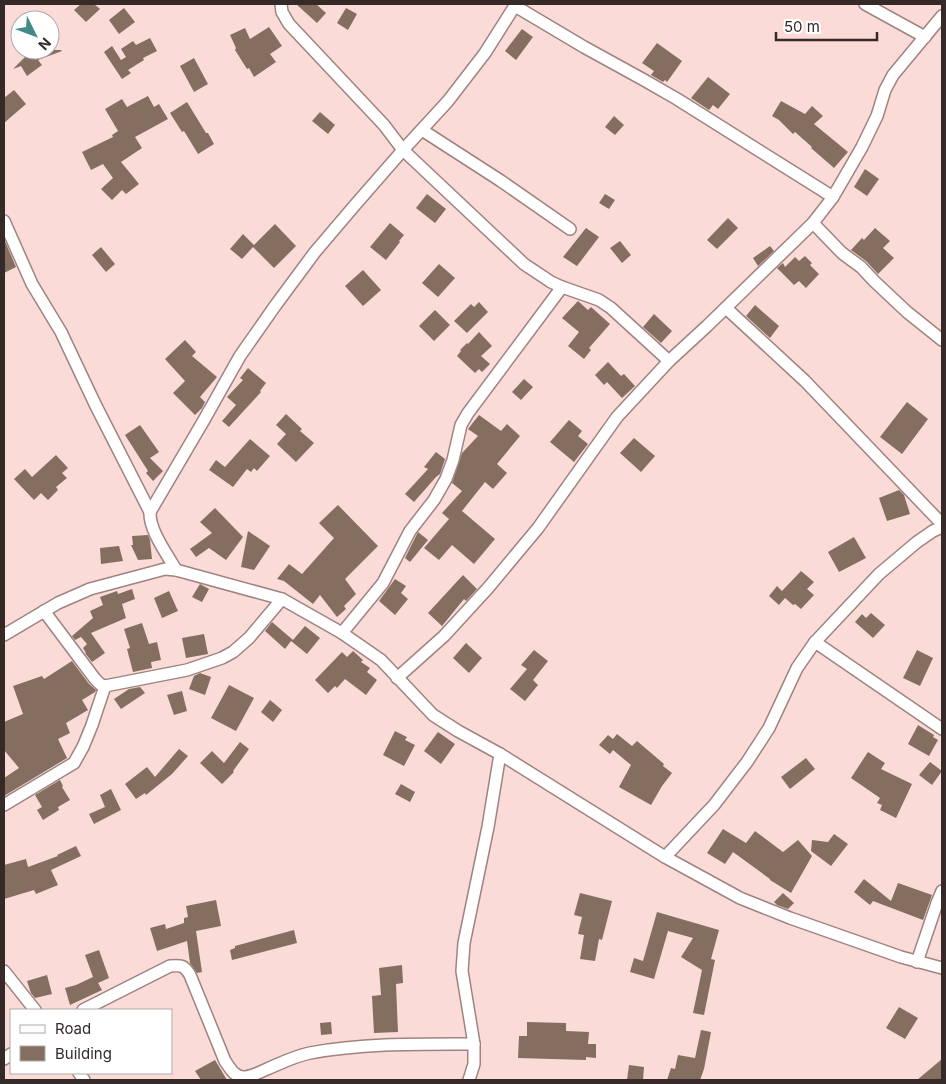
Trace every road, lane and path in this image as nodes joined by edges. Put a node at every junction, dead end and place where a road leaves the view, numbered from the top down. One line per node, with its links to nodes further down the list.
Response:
1 (281, 4): 7 (street)
2 (865, 4): 5 (street)
3 (515, 5): 6 (street); 8 (street)
4 (942, 16): 5 (street)
5 (925, 37): 8 (street)
6 (422, 130): 7 (street); 11 (street)
7 (403, 150): 12 (street); 16 (street)
8 (833, 197): 10 (street)
9 (4, 221): 16 (street)
10 (813, 223): 13 (street); 14 (street)
11 (570, 229)
12 (562, 287): 15 (street); 21 (street)
13 (726, 308): 15 (street); 17 (street)
14 (942, 340)
15 (669, 361): 24 (street)
16 (150, 512): 18 (street)
17 (942, 526): 23 (street)
18 (176, 570): 19 (street); 20 (street)
19 (282, 599): 21 (street); 25 (street)
20 (44, 611): 22 (street); 25 (street)
21 (342, 633): 24 (street)
22 (4, 635)
23 (815, 642): 26 (street); 29 (street)
24 (397, 678): 27 (street)
25 (105, 686): 28 (street)
26 (942, 729)
27 (500, 754): 29 (street); 36 (street)
28 (4, 804)
29 (665, 857): 31 (street)
30 (942, 891): 31 (street)
31 (917, 962): 32 (street)
32 (942, 968)
33 (4, 971): 34 (street)
34 (34, 1009)
35 (85, 1009): 37 (street)
36 (474, 1044): 37 (street); 38 (street)
37 (237, 1078)
38 (469, 1080)

